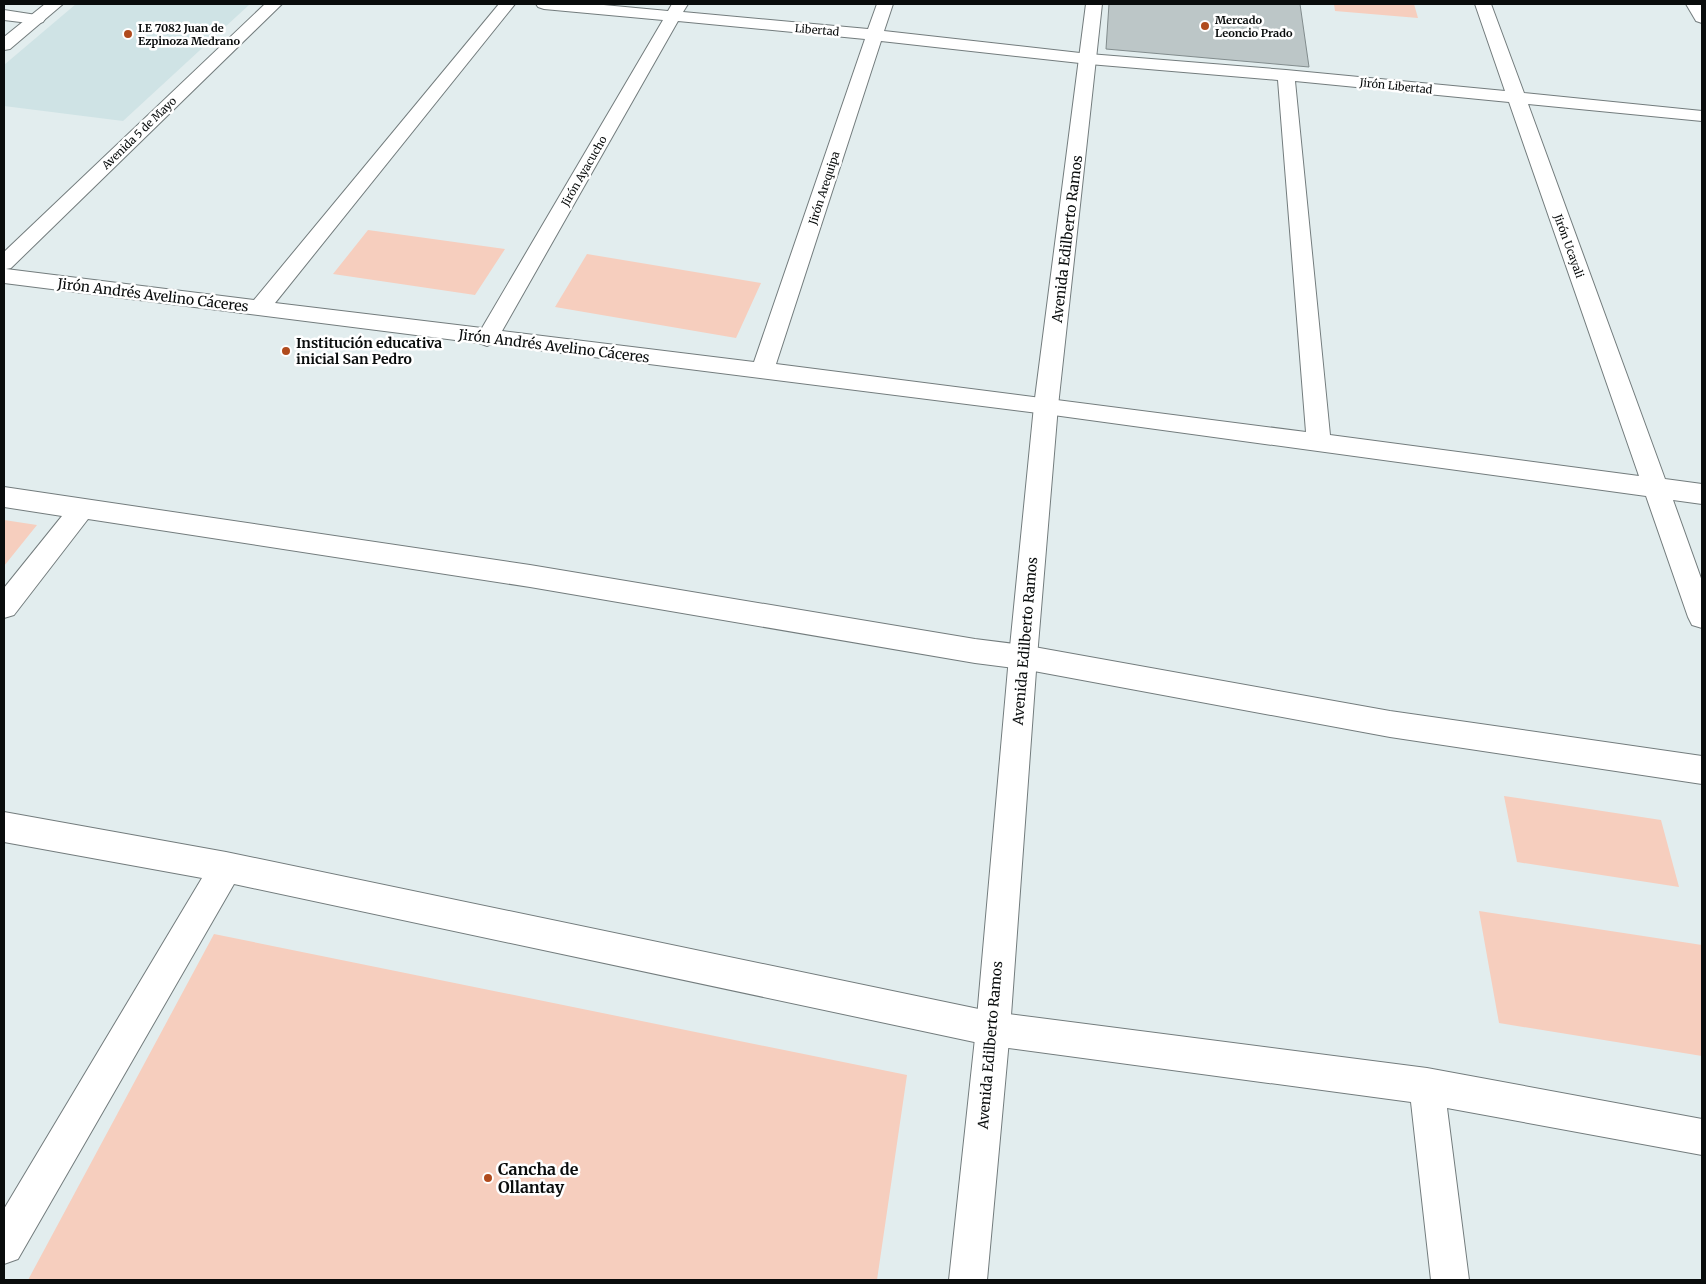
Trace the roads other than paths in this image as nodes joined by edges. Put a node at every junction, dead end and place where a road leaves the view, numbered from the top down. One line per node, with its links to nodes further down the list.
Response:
1 (55, 4): 11 (street)
2 (274, 4): 19 (street, Avenida 5 de Mayo)
3 (507, 4): 21 (street)
4 (544, 4): 9 (street, Libertad)
5 (885, 4): 13 (street, Jirón Arequipa)
6 (1094, 4): 15 (street, Avenida Edilberto Ramos)
7 (1483, 4): 17 (street, Jirón Ucayali)
8 (1694, 4): 12 (street)
9 (677, 10): 13 (street, Libertad); 22 (street, Jirón Ayacucho)
10 (4, 15): 11 (street)
11 (36, 18): 14 (street)
12 (1702, 18)
13 (875, 35): 15 (street, Libertad); 23 (street, Jirón Arequipa)
14 (4, 45)
15 (1089, 59): 16 (street, Jirón Libertad); 24 (street, Avenida Edilberto Ramos)
16 (1286, 75): 17 (street, Jirón Libertad); 25 (street)
17 (1517, 98): 18 (street, Jirón Libertad); 26 (street, Jirón Ucayali)
18 (1702, 116)
19 (4, 263)
20 (4, 276): 21 (street, Jirón Andrés Avelino Cáceres)
21 (258, 309): 22 (street, Jirón Andrés Avelino Cáceres)
22 (487, 338): 23 (street, Jirón Andrés Avelino Cáceres)
23 (762, 372): 24 (street, Jirón Andrés Avelino Cáceres)
24 (1046, 406): 25 (street, Jirón Andrés Avelino Cáceres); 32 (street, Avenida Edilberto Ramos)
25 (1319, 443): 26 (street, Jirón Andrés Avelino Cáceres)
26 (1656, 487): 27 (street, Jirón Andrés Avelino Cáceres); 31 (street, Jirón Ucayali)
27 (1702, 494)
28 (4, 498): 29 (street)
29 (81, 510): 30 (street); 32 (street)
30 (4, 607)
31 (1702, 617)
32 (1023, 657): 33 (street); 36 (street, Avenida Edilberto Ramos)
33 (1702, 770)
34 (4, 827): 35 (street)
35 (226, 867): 36 (street); 39 (street)
36 (993, 1029): 37 (street); 40 (street, Avenida Edilberto Ramos)
37 (1427, 1086): 38 (street); 41 (street)
38 (1702, 1137)
39 (4, 1245)
40 (968, 1280)
41 (1450, 1280)

